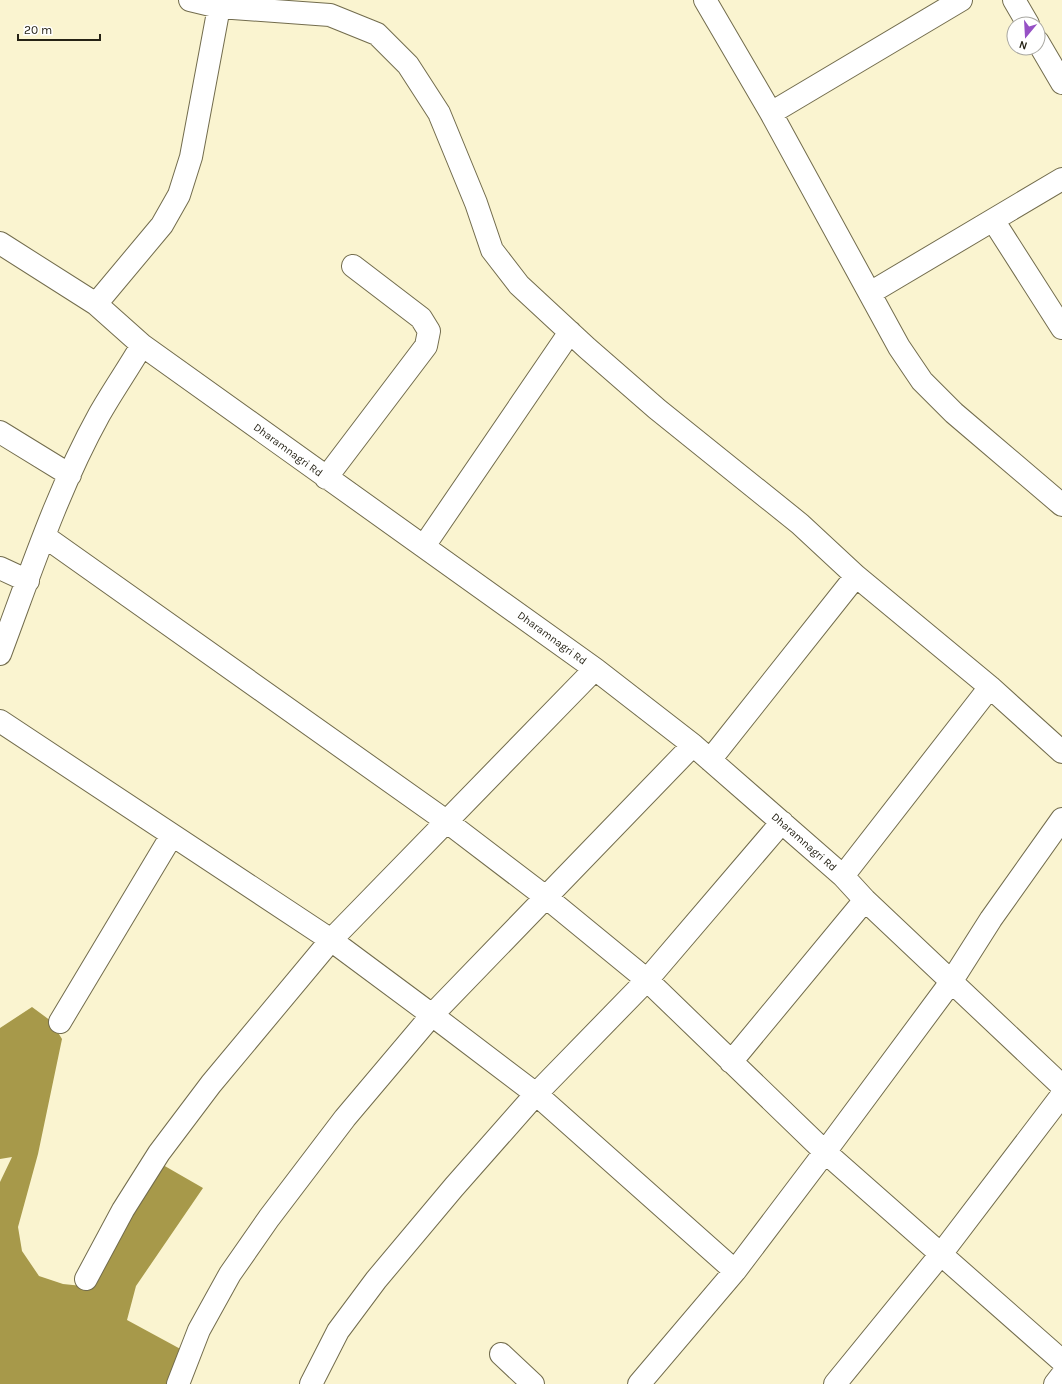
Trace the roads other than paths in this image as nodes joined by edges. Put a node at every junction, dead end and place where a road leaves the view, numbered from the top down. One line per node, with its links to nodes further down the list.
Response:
1 (190, 0): 5 (street)
2 (705, 0): 9 (street)
3 (961, 0): 9 (street)
4 (1014, 0): 6 (street)
5 (219, 8): 15 (street); 17 (street)
6 (1023, 16)
7 (1046, 56): 8 (street)
8 (1062, 83)
9 (771, 113): 14 (street)
10 (1062, 179): 11 (street)
11 (993, 220): 14 (street); 16 (street)
12 (0, 243): 15 (street, Dharamnagri Rd)
13 (353, 266): 21 (street)
14 (870, 293): 22 (street)
15 (96, 304): 18 (street, Dharamnagri Rd)
16 (1062, 328)
17 (570, 332): 24 (street); 26 (street)
18 (142, 345): 20 (street); 21 (street, Dharamnagri Rd)
19 (0, 432): 20 (street)
20 (70, 475): 23 (street)
21 (326, 478): 24 (street, Dharamnagri Rd)
22 (1062, 505)
23 (44, 536): 27 (street); 36 (street)
24 (424, 546): 29 (street, Dharamnagri Rd)
25 (0, 568): 27 (street)
26 (856, 576): 30 (street); 34 (street)
27 (28, 581): 28 (street)
28 (0, 654)
29 (595, 669): 32 (street, Dharamnagri Rd); 36 (street)
30 (990, 687): 33 (street); 39 (street)
31 (0, 722): 38 (street)
32 (693, 744): 34 (street, Dharamnagri Rd); 40 (street)
33 (1062, 752)
34 (710, 760): 37 (street, Dharamnagri Rd)
35 (1062, 819): 44 (street)
36 (446, 821): 40 (street); 42 (street)
37 (782, 822): 39 (street, Dharamnagri Rd); 43 (street)
38 (172, 835): 42 (street); 46 (street)
39 (843, 876): 41 (street, Dharamnagri Rd)
40 (547, 898): 43 (street); 45 (street)
41 (865, 900): 44 (street, Dharamnagri Rd); 47 (street)
42 (331, 940): 45 (street); 54 (street)
43 (647, 980): 47 (street); 49 (street)
44 (952, 982): 48 (street, Dharamnagri Rd); 51 (street)
45 (432, 1015): 49 (street); 58 (street)
46 (60, 1022)
47 (731, 1062): 51 (street)
48 (1062, 1086)
49 (536, 1094): 53 (street); 59 (street)
50 (1062, 1095): 52 (street)
51 (825, 1152): 52 (street); 53 (street)
52 (941, 1254): 56 (street); 62 (street)
53 (735, 1271): 61 (street)
54 (86, 1279)
55 (501, 1354): 60 (street)
56 (1062, 1361)
57 (1062, 1375): 63 (street)
58 (178, 1384)
59 (311, 1384)
60 (533, 1384)
61 (639, 1384)
62 (836, 1384)
63 (1055, 1384)

